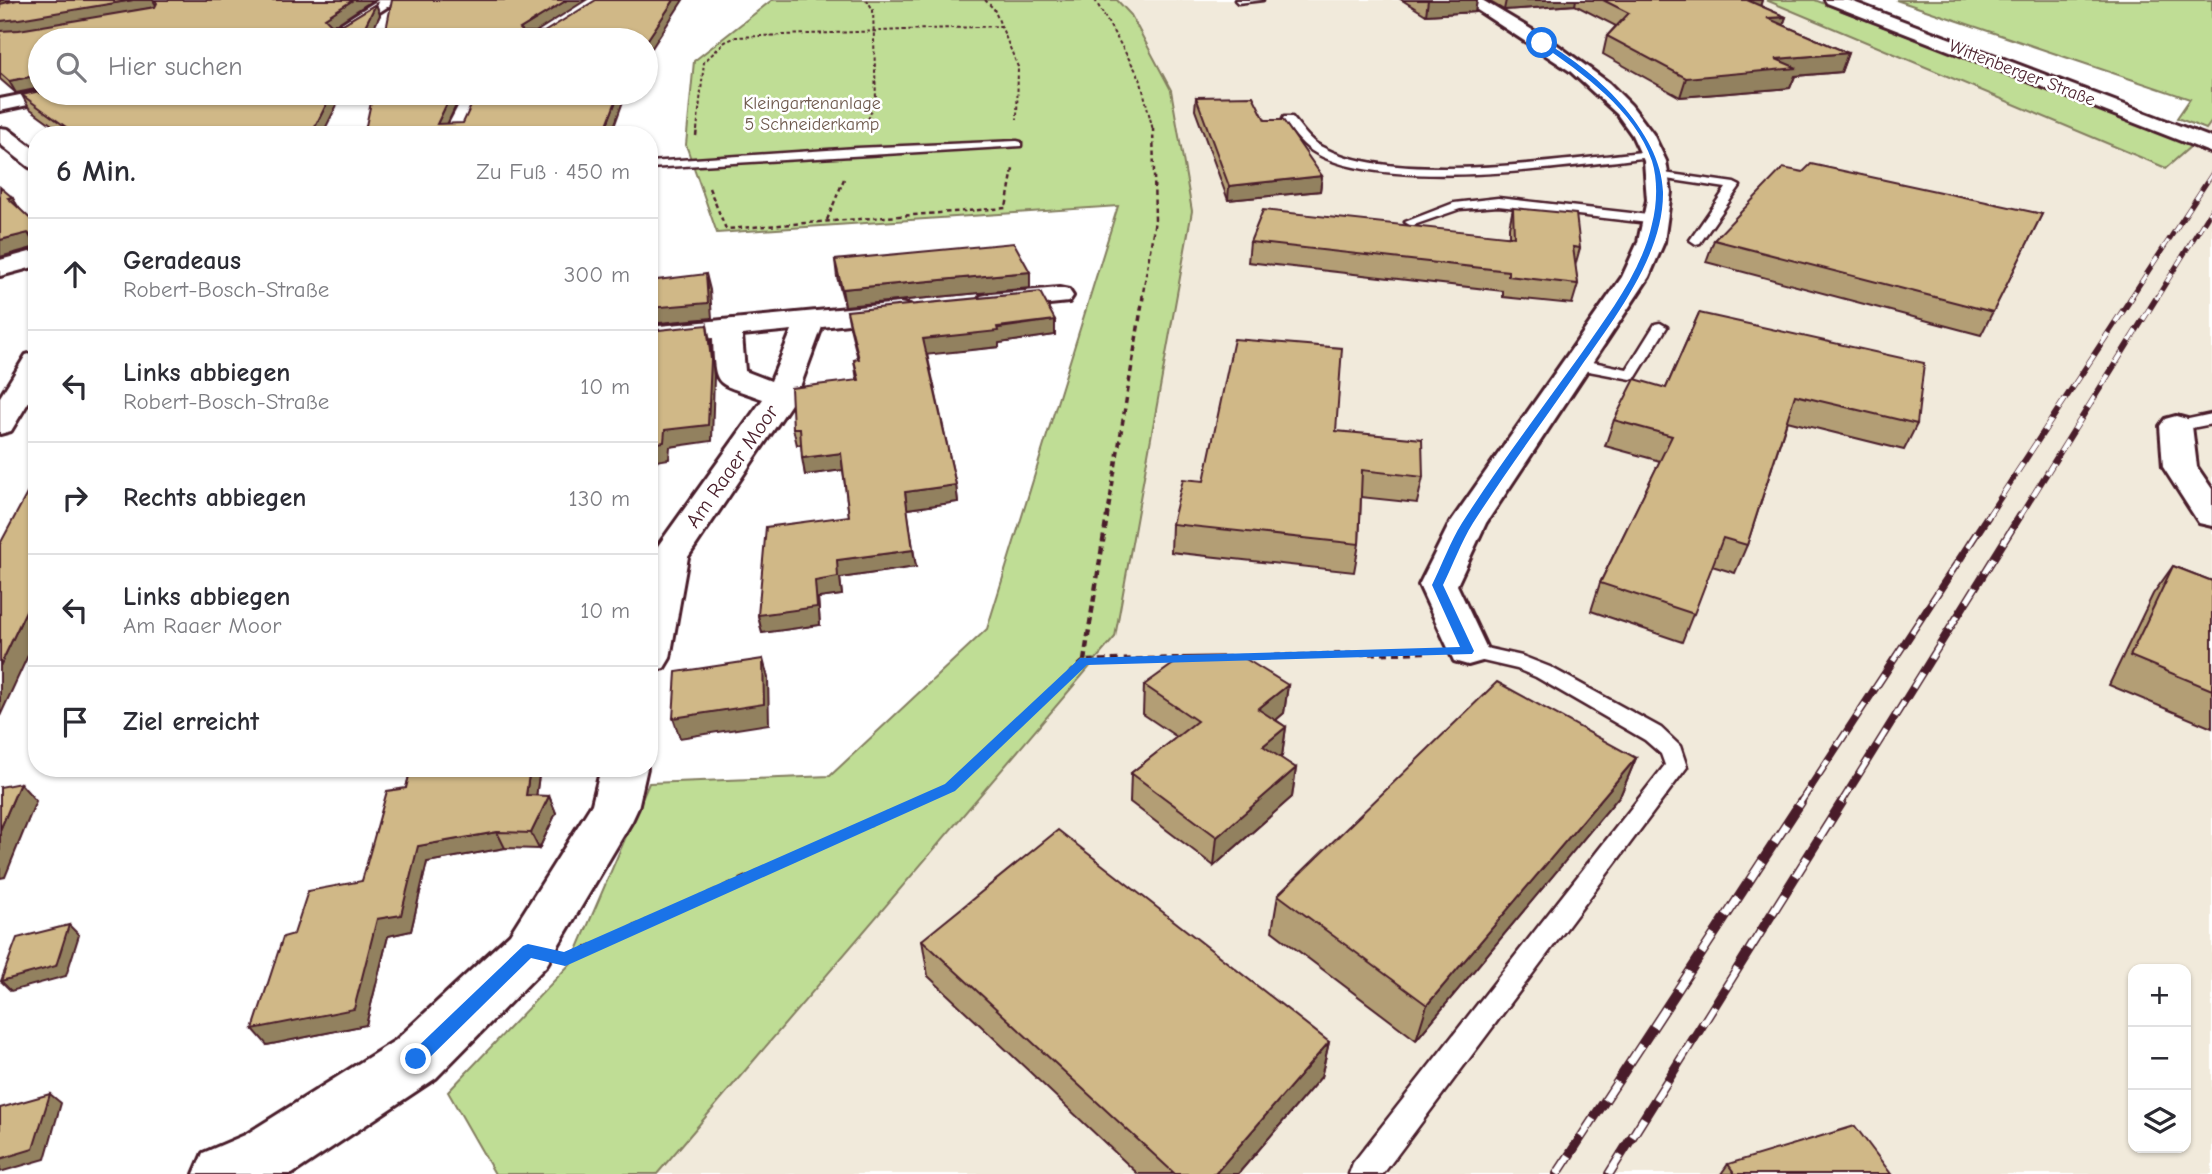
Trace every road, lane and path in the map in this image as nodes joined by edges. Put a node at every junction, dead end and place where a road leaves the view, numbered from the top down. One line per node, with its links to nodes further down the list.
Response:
1 (390, 0): 9 (street)
2 (867, 0): 18 (path)
3 (985, 0): 16 (path)
4 (1094, 0): 45 (path)
5 (1259, 0): 8 (lane)
6 (1470, 0): 21 (street)
7 (1833, 0): 17 (street, Wittenberger Straße)
8 (1238, 1)
9 (343, 28)
10 (28, 99): 11 (street)
11 (0, 105)
12 (469, 105): 14 (street)
13 (1288, 120): 21 (lane)
14 (458, 126)
15 (0, 134): 19 (street)
16 (1017, 144): 18 (lane); 22 (path)
17 (2212, 146)
18 (857, 151): 20 (lane); 23 (path)
19 (28, 155)
20 (658, 164)
21 (1654, 164): 24 (street); 26 (lane)
22 (1006, 208)
23 (827, 220)
24 (1657, 220): 25 (lane); 34 (street)
25 (1411, 222)
26 (1696, 240)
27 (28, 260): 28 (street)
28 (0, 268)
29 (1059, 296): 30 (street)
30 (811, 320): 31 (street); 36 (street, Am Raaer Moor)
31 (727, 327): 33 (street); 36 (street, Am Raaer Moor)
32 (1660, 327): 34 (lane)
33 (658, 335)
34 (1578, 364): 42 (street)
35 (28, 376): 38 (street)
36 (781, 395): 41 (street, Am Raaer Moor)
37 (2212, 419): 39 (lane)
38 (0, 424)
39 (2176, 426): 40 (street)
40 (2212, 515)
41 (658, 613)
42 (1468, 651): 43 (path); 49 (lane)
43 (1235, 657)
44 (1194, 658): 45 (path)
45 (1084, 661): 47 (path)
46 (622, 777): 47 (street)
47 (528, 950): 48 (street)
48 (224, 1174)
49 (1364, 1174)

